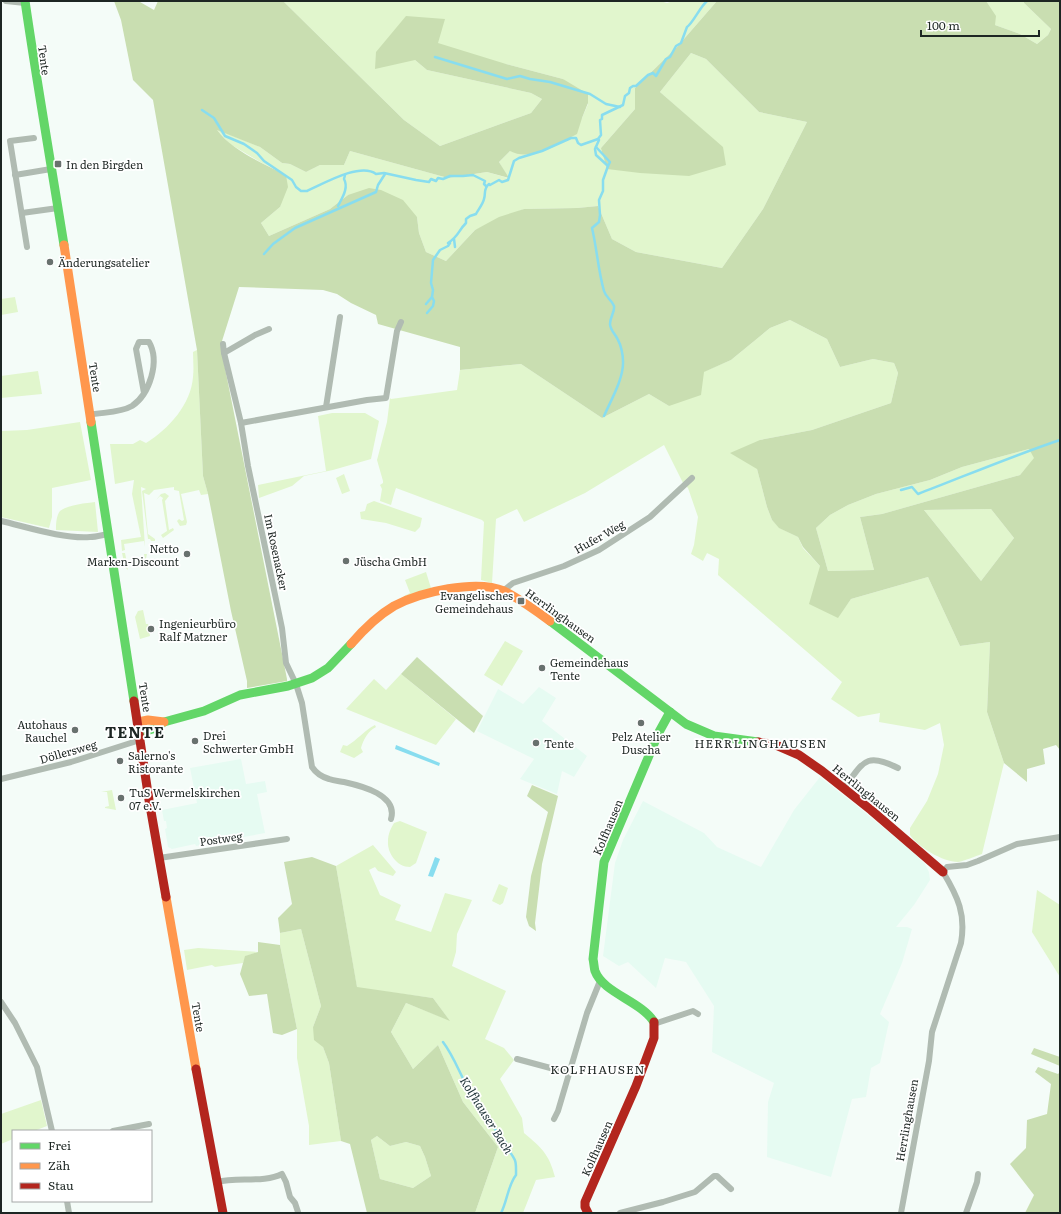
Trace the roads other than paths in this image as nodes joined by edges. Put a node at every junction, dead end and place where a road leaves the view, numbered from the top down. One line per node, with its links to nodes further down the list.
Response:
1 (6, 1): 2 (street)
2 (25, 2): 4 (street, Tente)
3 (34, 138): 5 (street)
4 (51, 169): 5 (street); 6 (street, Tente)
5 (15, 175): 7 (street)
6 (58, 208): 7 (street); 16 (street, Tente)
7 (22, 213): 8 (street)
8 (27, 247)
9 (340, 317): 15 (street)
10 (401, 322): 15 (street)
11 (269, 329): 13 (street)
12 (224, 344): 13 (street, Im Rosenacker)
13 (224, 353): 17 (street, Im Rosenacker)
14 (144, 393): 14 (street); 16 (street)
15 (326, 407): 17 (street)
16 (89, 414): 20 (street, Tente)
17 (241, 423): 22 (street, Im Rosenacker)
18 (692, 478): 21 (street, Hufer Weg)
19 (1, 521): 20 (street)
20 (108, 534): 24 (street, Tente)
21 (503, 591): 22 (street, Herrlinghausen); 23 (street, Herrlinghausen)
22 (292, 685): 25 (street, Herrlinghausen); 30 (street)
23 (670, 712): 29 (street, Herrlinghausen); 35 (street, Kolfhausen)
24 (138, 722): 25 (street, Herrlinghausen); 26 (street, Tente)
25 (164, 722): 26 (street, Herrlinghausen)
26 (140, 736): 28 (street, Döllersweg); 33 (street, Tente)
27 (898, 768): 29 (street)
28 (1, 780)
29 (844, 788): 34 (street, Herrlinghausen)
30 (391, 819)
31 (1060, 837): 34 (street)
32 (287, 839): 33 (street, Postweg)
33 (159, 858): 46 (street, Tente)
34 (943, 872): 54 (street, Herrlinghausen)
35 (600, 981): 38 (street); 40 (street)
36 (1, 1002): 43 (street)
37 (698, 1014): 38 (street)
38 (654, 1024): 52 (street, Kolfhausen)
39 (517, 1059): 40 (street)
40 (569, 1072): 41 (street)
41 (554, 1119)
42 (149, 1124): 44 (street)
43 (52, 1130)
44 (118, 1130)
45 (978, 1174): 55 (street)
46 (217, 1182): 49 (street); 51 (street, Tente)
47 (730, 1189): 53 (street)
48 (67, 1202): 50 (street)
49 (298, 1212)
50 (69, 1213)
51 (223, 1213)
52 (588, 1213)
53 (620, 1213)
54 (900, 1213)
55 (966, 1213)

